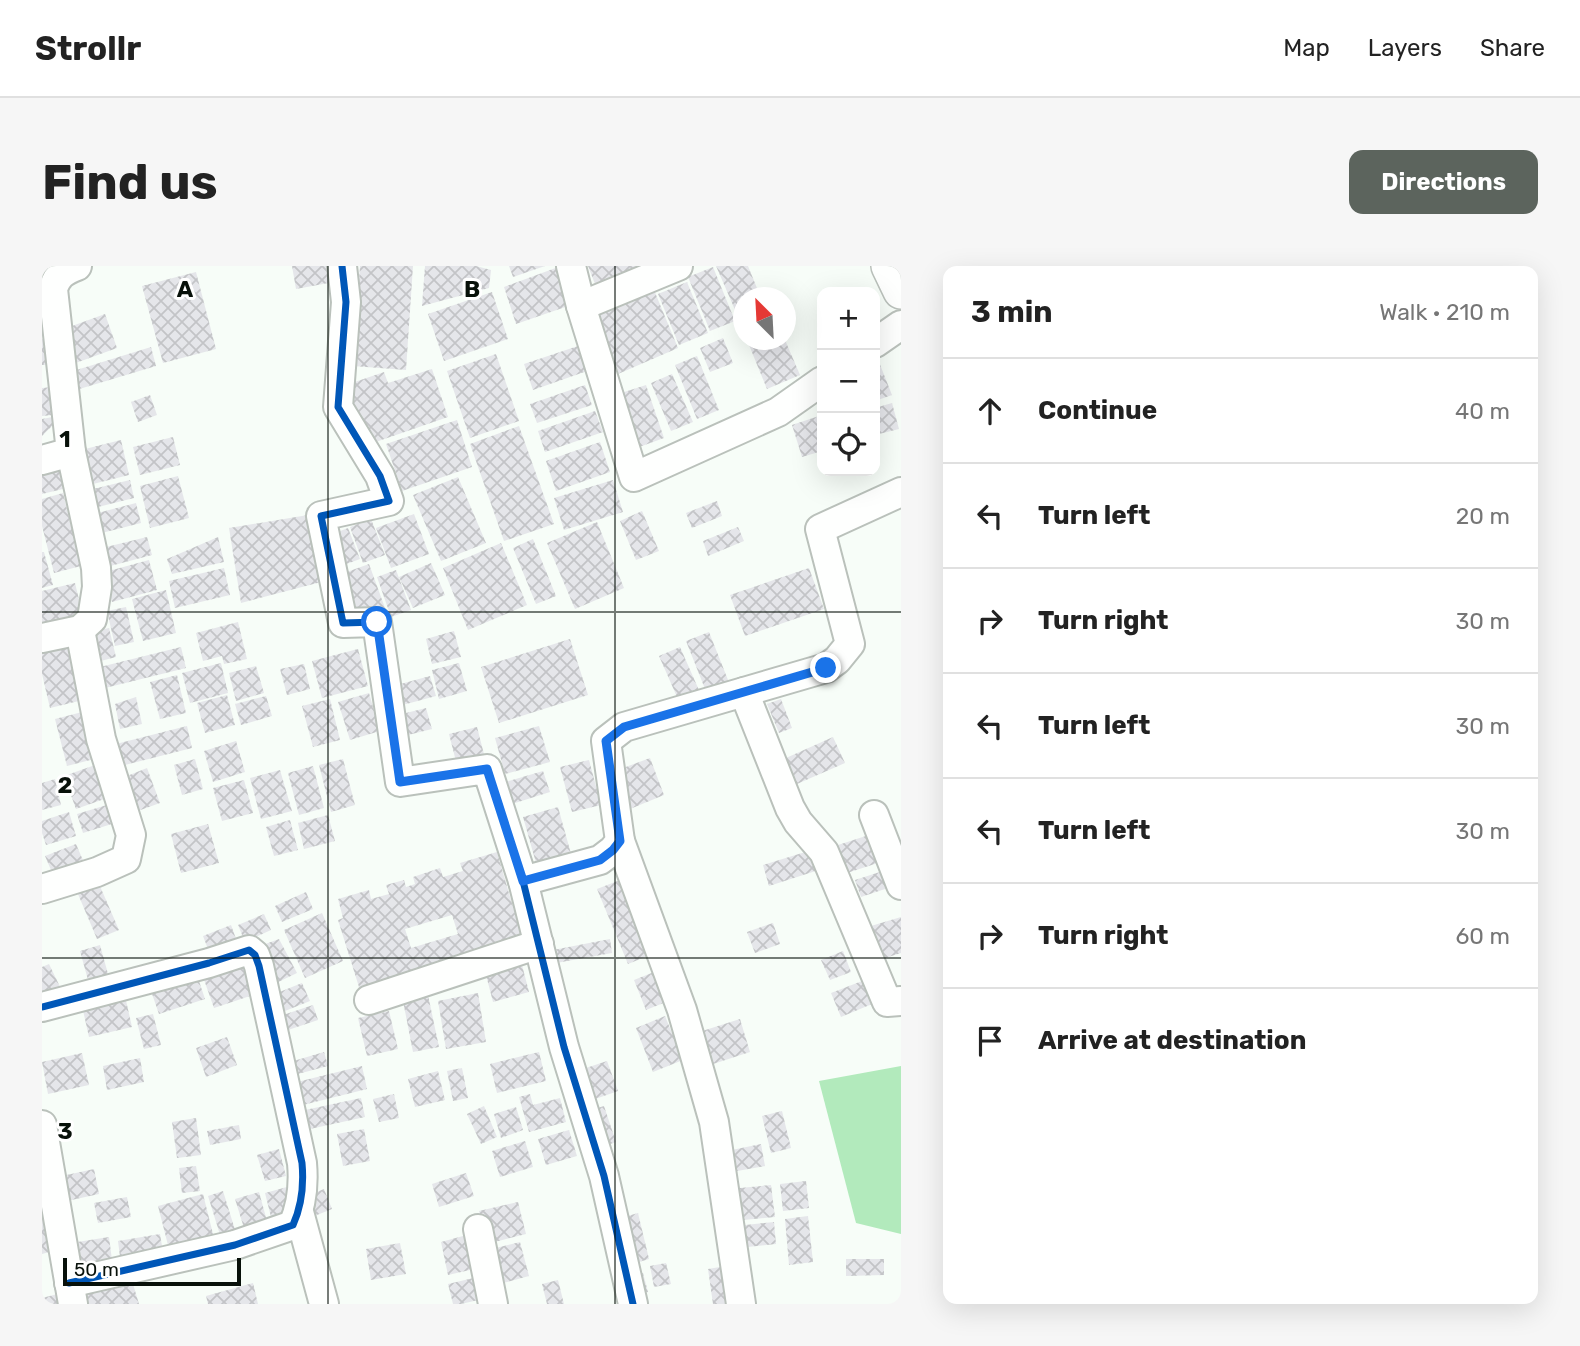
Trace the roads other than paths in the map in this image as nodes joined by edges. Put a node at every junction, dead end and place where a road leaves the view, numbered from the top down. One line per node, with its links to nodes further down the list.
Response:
1 (342, 266): 20 (street)
2 (571, 266): 7 (street)
3 (678, 266): 7 (street)
4 (889, 266): 6 (main road)
5 (58, 271): 8 (street)
6 (901, 291)
7 (581, 306): 11 (street)
8 (49, 315): 12 (street)
9 (901, 325): 10 (street)
10 (880, 340)
11 (817, 385)
12 (71, 453): 13 (street); 15 (street)
13 (42, 460)
14 (901, 492): 17 (street)
15 (80, 630): 16 (street); 22 (street)
16 (42, 638)
17 (744, 692): 19 (street); 25 (street)
18 (874, 815): 21 (street)
19 (620, 841): 20 (street); 34 (street)
20 (523, 881): 23 (street)
21 (901, 885)
22 (42, 889)
23 (539, 944): 24 (street); 33 (street)
24 (369, 1000)
25 (901, 1001)
26 (42, 1007): 28 (street)
27 (42, 1125): 30 (street)
28 (299, 1212): 30 (street); 31 (street)
29 (478, 1229): 32 (street)
30 (71, 1293)
31 (324, 1304)
32 (493, 1304)
33 (632, 1304)
34 (741, 1304)

